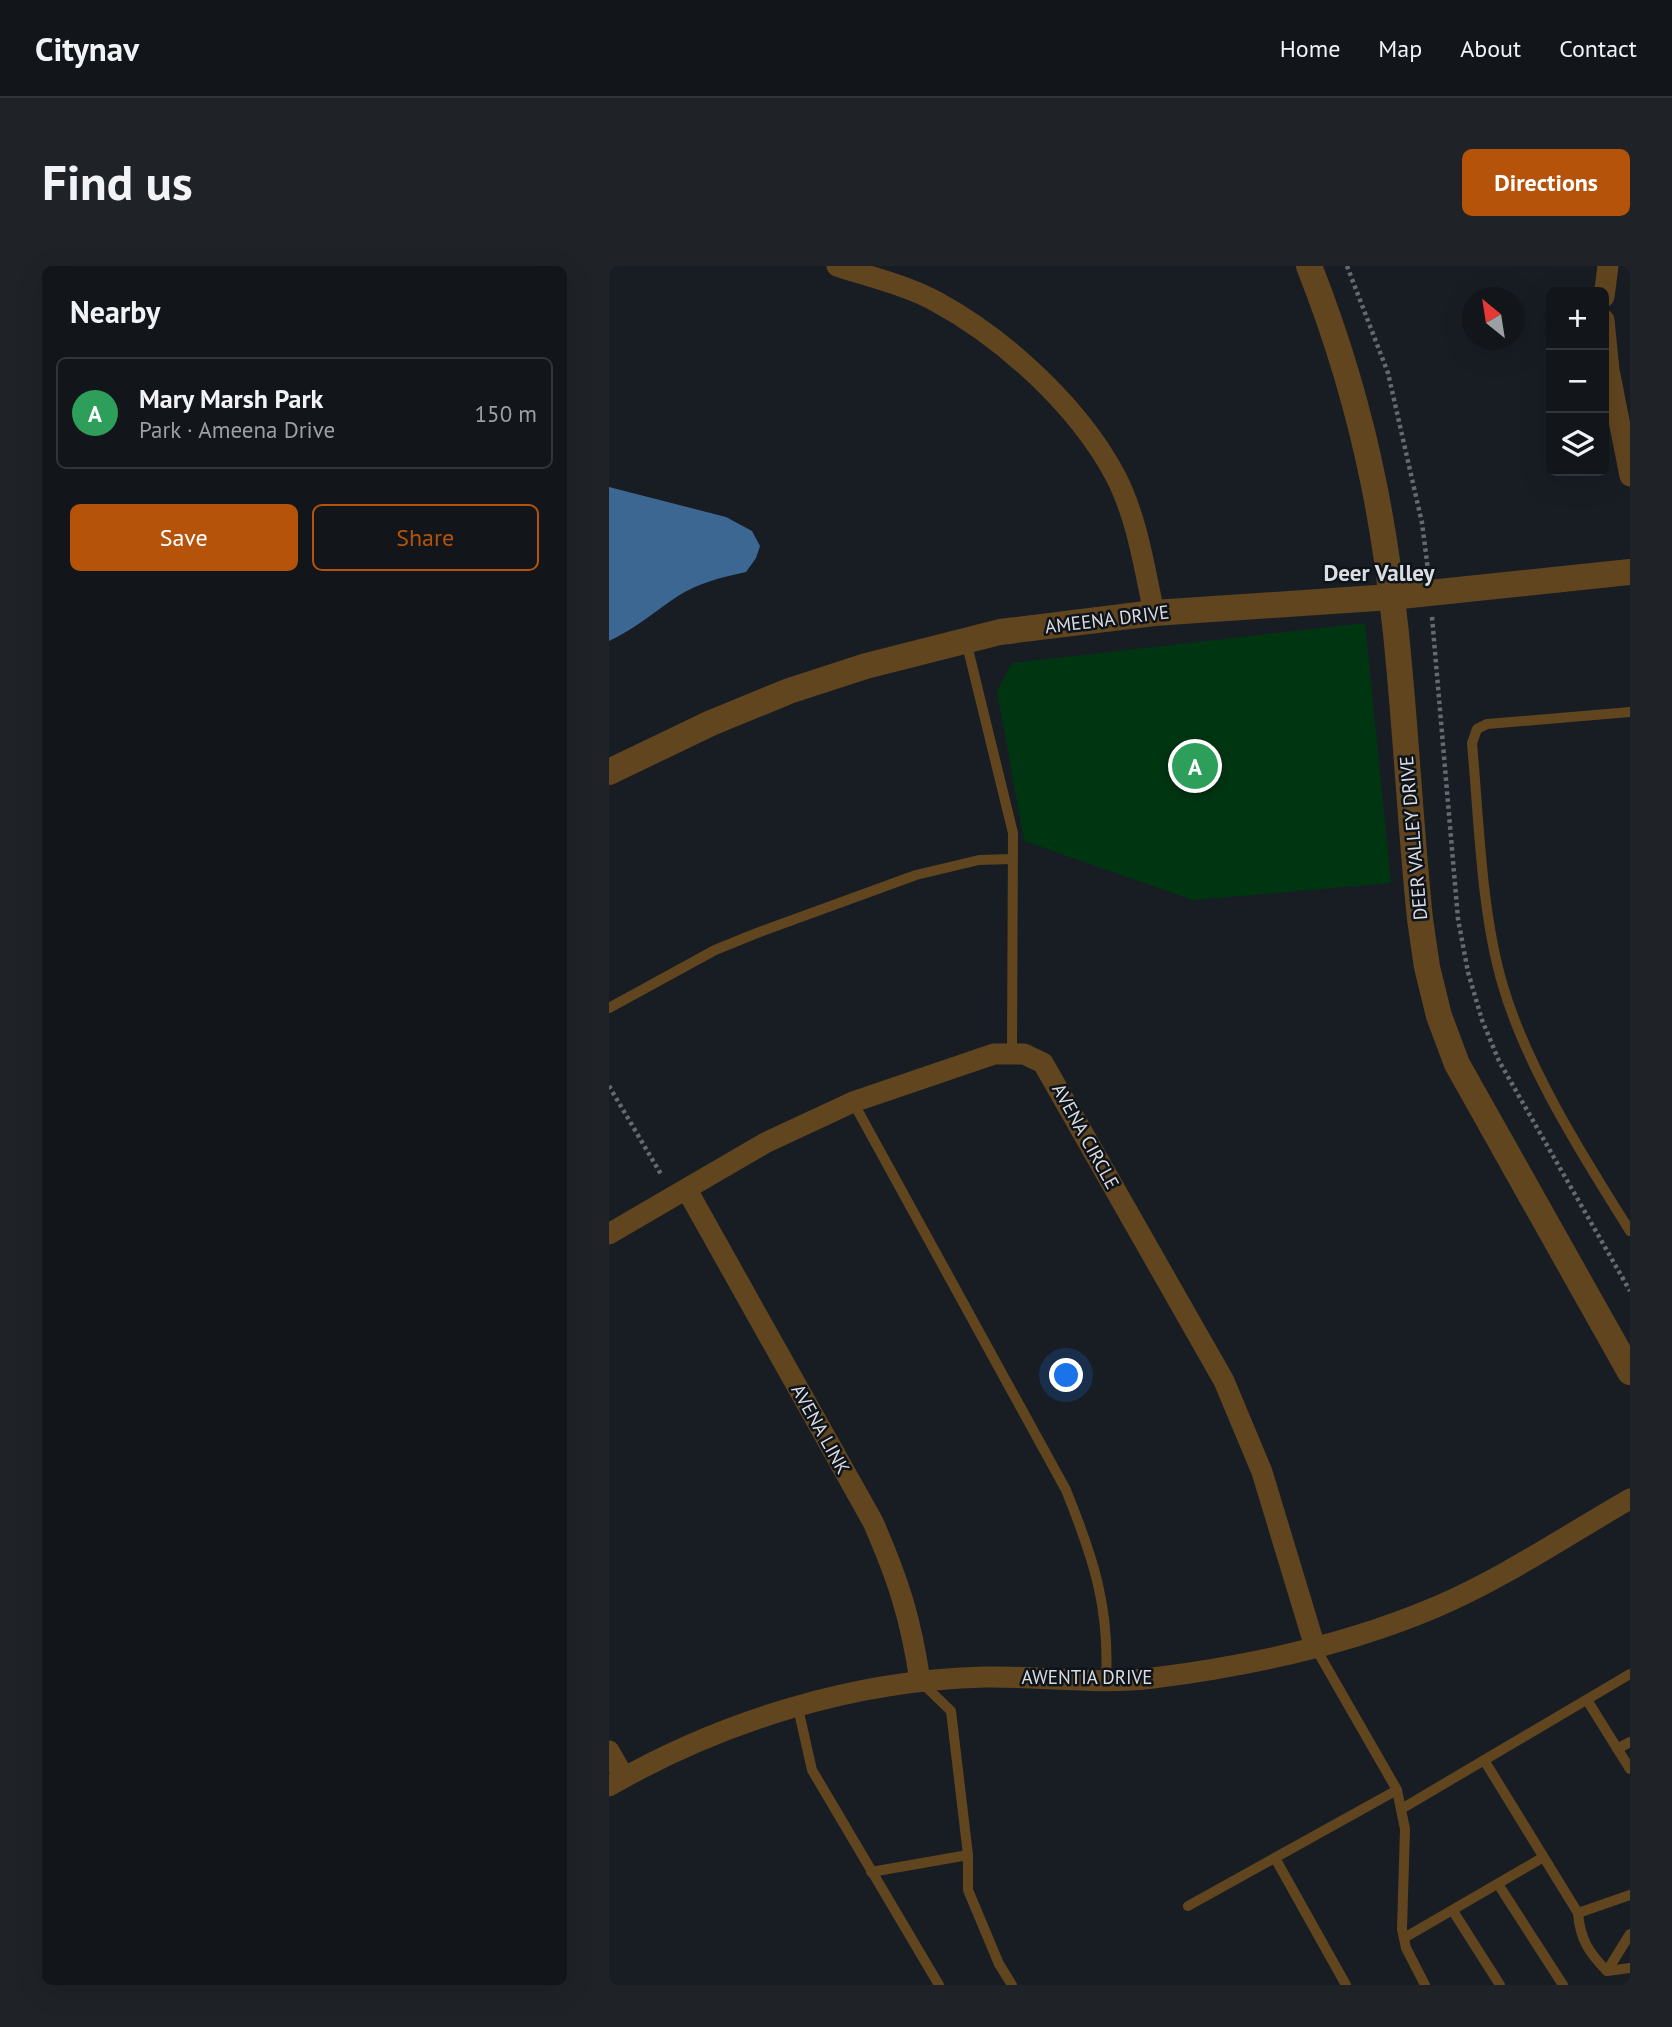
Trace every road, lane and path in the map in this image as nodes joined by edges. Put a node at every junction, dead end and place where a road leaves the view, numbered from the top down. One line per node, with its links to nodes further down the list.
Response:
1 (837, 266): 11 (street)
2 (1309, 266): 10 (street, DEER VALLEY DRIVE)
3 (1347, 266): 8 (path)
4 (1608, 266): 5 (street)
5 (1605, 287)
6 (1607, 350): 7 (street)
7 (1630, 476)
8 (1426, 560)
9 (1630, 572): 10 (street, AMEENA DRIVE)
10 (1391, 597): 11 (street, AMEENA DRIVE); 23 (street, DEER VALLEY DRIVE)
11 (1154, 613): 12 (street, AMEENA DRIVE)
12 (966, 640): 14 (street, AMEENA DRIVE); 15 (lane)
13 (1630, 712): 21 (lane)
14 (609, 772)
15 (1012, 859): 16 (lane); 17 (lane)
16 (609, 1008)
17 (1012, 1052): 19 (street); 25 (street, AVENA CIRCLE)
18 (609, 1086): 20 (path)
19 (853, 1102): 20 (street); 28 (lane)
20 (680, 1194): 22 (street); 27 (street, AVENA LINK)
21 (1630, 1231)
22 (609, 1234)
23 (1630, 1372)
24 (1630, 1499): 25 (street, AWENTIA DRIVE)
25 (1315, 1647): 28 (street, AWENTIA DRIVE); 37 (lane)
26 (1630, 1674): 29 (lane)
27 (920, 1681): 28 (street, AWENTIA DRIVE); 30 (street, AWENTIA DRIVE); 39 (lane)
28 (1106, 1681)
29 (1587, 1700): 32 (lane); 34 (lane)
30 (798, 1708): 36 (street, AWENTIA DRIVE); 42 (lane)
31 (1630, 1742): 32 (lane)
32 (1617, 1749): 35 (lane)
33 (609, 1751): 36 (street)
34 (1484, 1760): 38 (lane); 41 (lane)
35 (1630, 1769)
36 (617, 1781)
37 (1397, 1790): 38 (lane); 40 (lane)
38 (1403, 1808): 49 (lane)
39 (968, 1855): 42 (lane); 53 (lane)
40 (1275, 1858): 45 (lane); 54 (lane)
41 (1542, 1858): 43 (lane); 47 (lane)
42 (871, 1872): 52 (lane)
43 (1498, 1884): 46 (lane); 57 (lane)
44 (1630, 1895): 47 (lane)
45 (1188, 1906)
46 (1453, 1910): 49 (lane); 56 (lane)
47 (1578, 1913): 51 (lane)
48 (1630, 1934): 51 (lane)
49 (1404, 1938): 55 (lane)
50 (1630, 1968): 51 (lane)
51 (1607, 1971)
52 (939, 1985)
53 (1011, 1985)
54 (1346, 1985)
55 (1425, 1985)
56 (1500, 1985)
57 (1563, 1985)

